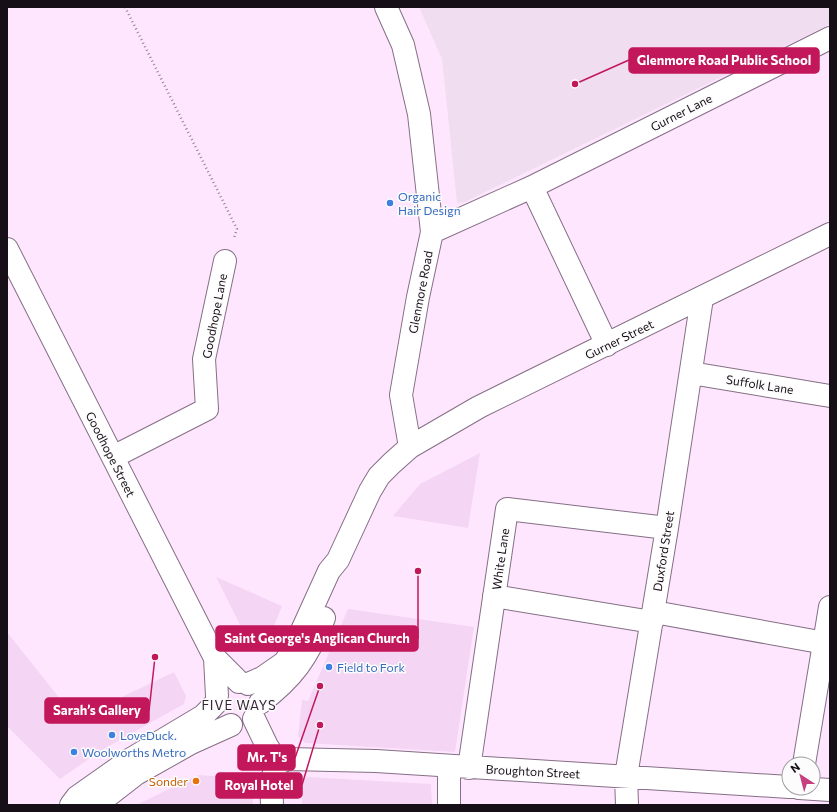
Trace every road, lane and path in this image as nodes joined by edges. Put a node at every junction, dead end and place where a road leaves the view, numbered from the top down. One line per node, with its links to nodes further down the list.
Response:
1 (125, 7): 5 (path)
2 (386, 7): 6 (street, Glenmore Road)
3 (830, 38): 4 (street, Gurner Lane)
4 (532, 187): 6 (street, Gurner Lane); 11 (street)
5 (237, 229)
6 (432, 232): 14 (street, Glenmore Road)
7 (830, 234): 10 (street, Gurner Street)
8 (7, 249): 15 (street, Goodhope Street)
9 (225, 261): 15 (street, Goodhope Lane)
10 (702, 298): 11 (street, Gurner Street); 12 (street, Duxford Street)
11 (608, 345): 14 (street, Gurner Street)
12 (691, 373): 13 (street, Suffolk Lane); 16 (street, Duxford Street)
13 (830, 396)
14 (410, 447): 17 (street)
15 (113, 457): 22 (street, Goodhope Street)
16 (667, 528): 18 (street, White Lane); 20 (street, Duxford Street)
17 (338, 560): 23 (street); 25 (street)
18 (494, 596): 20 (street); 28 (street, White Lane)
19 (830, 607): 21 (street)
20 (653, 617): 21 (street); 29 (street, Duxford Street)
21 (825, 643): 27 (street)
22 (215, 658): 23 (street, Goodhope Street); 24 (street, Goodhope Street)
23 (244, 683): 24 (street); 25 (street)
24 (216, 699): 25 (street); 31 (street)
25 (246, 718): 26 (street); 32 (street)
26 (272, 754): 28 (street, Broughton Street); 33 (street)
27 (805, 756)
28 (459, 767): 29 (street, Broughton Street); 34 (street, White Lane)
29 (626, 776): 30 (street, Broughton Street); 35 (street, Duxford Street)
30 (781, 786)
31 (72, 805)
32 (96, 805)
33 (272, 805)
34 (449, 805)
35 (627, 805)

